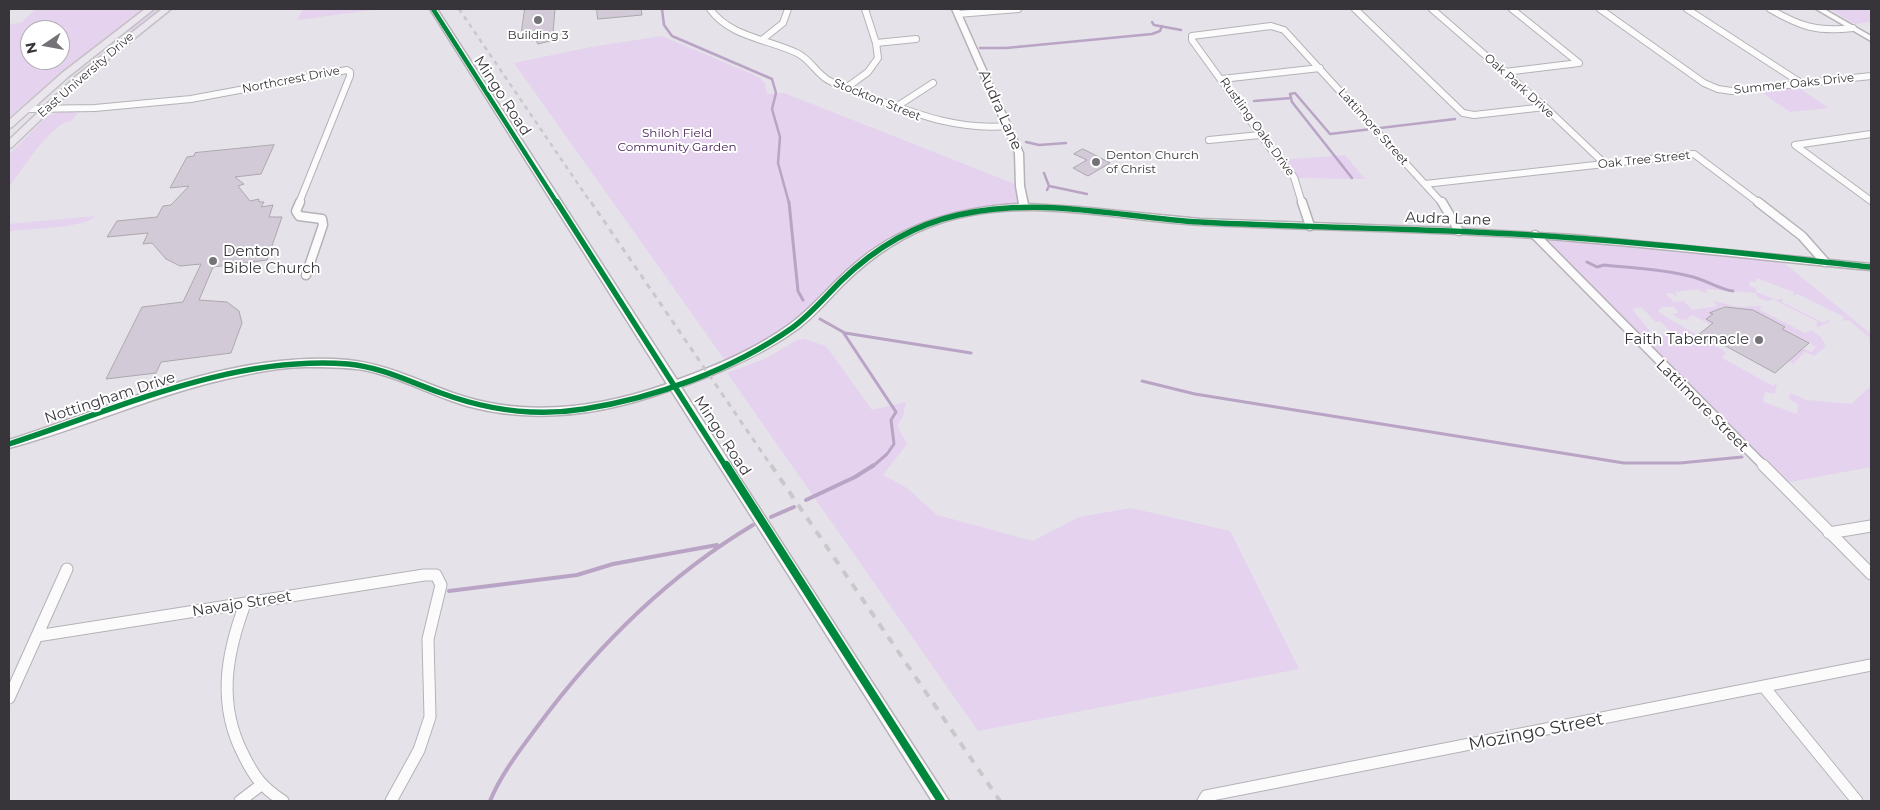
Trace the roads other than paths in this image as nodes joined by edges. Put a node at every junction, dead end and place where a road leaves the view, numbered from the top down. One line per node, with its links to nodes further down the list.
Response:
1 (150, 9): 31 (main road, East University Drive)
2 (167, 9): 33 (main road, East University Drive)
3 (433, 9): 50 (street, Mingo Road)
4 (710, 9): 18 (street, Stockton Street)
5 (788, 9): 18 (street)
6 (865, 9): 21 (street)
7 (1018, 9): 15 (street)
8 (1355, 9): 32 (street)
9 (1432, 9): 23 (street, Oak Park Drive)
10 (1512, 9): 23 (street)
11 (1600, 9): 29 (street)
12 (1687, 9): 27 (street)
13 (1770, 9): 17 (street)
14 (1819, 9): 17 (street)
15 (956, 12): 35 (street, Audra Lane)
16 (1280, 27): 22 (street, Lattimore Street); 25 (street, Rustling Oaks Drive)
17 (1852, 28): 20 (street)
18 (763, 39): 28 (street, Stockton Street)
19 (916, 39): 21 (street)
20 (1871, 39)
21 (876, 42): 28 (street)
22 (1320, 68): 25 (street); 41 (street, Lattimore Street)
23 (1505, 72): 32 (street, Oak Park Drive)
24 (1871, 76): 27 (street, Summer Oaks Drive)
25 (1222, 79): 37 (street, Rustling Oaks Drive)
26 (932, 83): 30 (street)
27 (1801, 83): 29 (street, Summer Oaks Drive)
28 (846, 88): 30 (street, Stockton Street)
29 (1718, 89)
30 (896, 107): 35 (street, Stockton Street)
31 (26, 108): 33 (street, Northcrest Drive); 34 (main road, East University Drive)
32 (1545, 108): 40 (street, Oak Park Drive)
33 (46, 109): 39 (main road, East University Drive); 49 (street, Northcrest Drive)
34 (9, 125)
35 (1007, 126): 43 (street, Audra Lane)
36 (1871, 134): 42 (street)
37 (1260, 135): 38 (street); 44 (street, Rustling Oaks Drive)
38 (1209, 140)
39 (9, 145)
40 (1605, 164): 41 (street, Oak Tree Street); 47 (street, Oak Tree Street)
41 (1425, 184): 45 (street, Lattimore Street)
42 (1871, 200)
43 (1024, 206): 44 (street, Audra Lane); 50 (street, Nottingham Drive)
44 (1310, 226): 45 (street, Audra Lane)
45 (1459, 231): 46 (street, Audra Lane)
46 (1535, 235): 47 (street, Audra Lane); 53 (street, Lattimore Street)
47 (1825, 262): 48 (street, Audra Lane)
48 (1871, 267)
49 (306, 275)
50 (673, 384): 51 (street, Nottingham Drive); 65 (street, Mingo Road)
51 (9, 444)
52 (1871, 526): 53 (street)
53 (1829, 533): 55 (street, Lattimore Street)
54 (67, 569): 57 (street)
55 (1871, 574)
56 (244, 604): 57 (street, Navajo Street); 61 (street); 64 (street, Navajo Street)
57 (37, 636): 60 (street)
58 (1871, 665): 59 (street, Mozingo Street)
59 (1764, 687): 66 (street, Mozingo Street); 67 (street)
60 (9, 698)
61 (261, 785): 62 (street); 63 (street)
62 (240, 801)
63 (283, 801)
64 (390, 801)
65 (942, 801)
66 (1202, 801)
67 (1857, 801)

